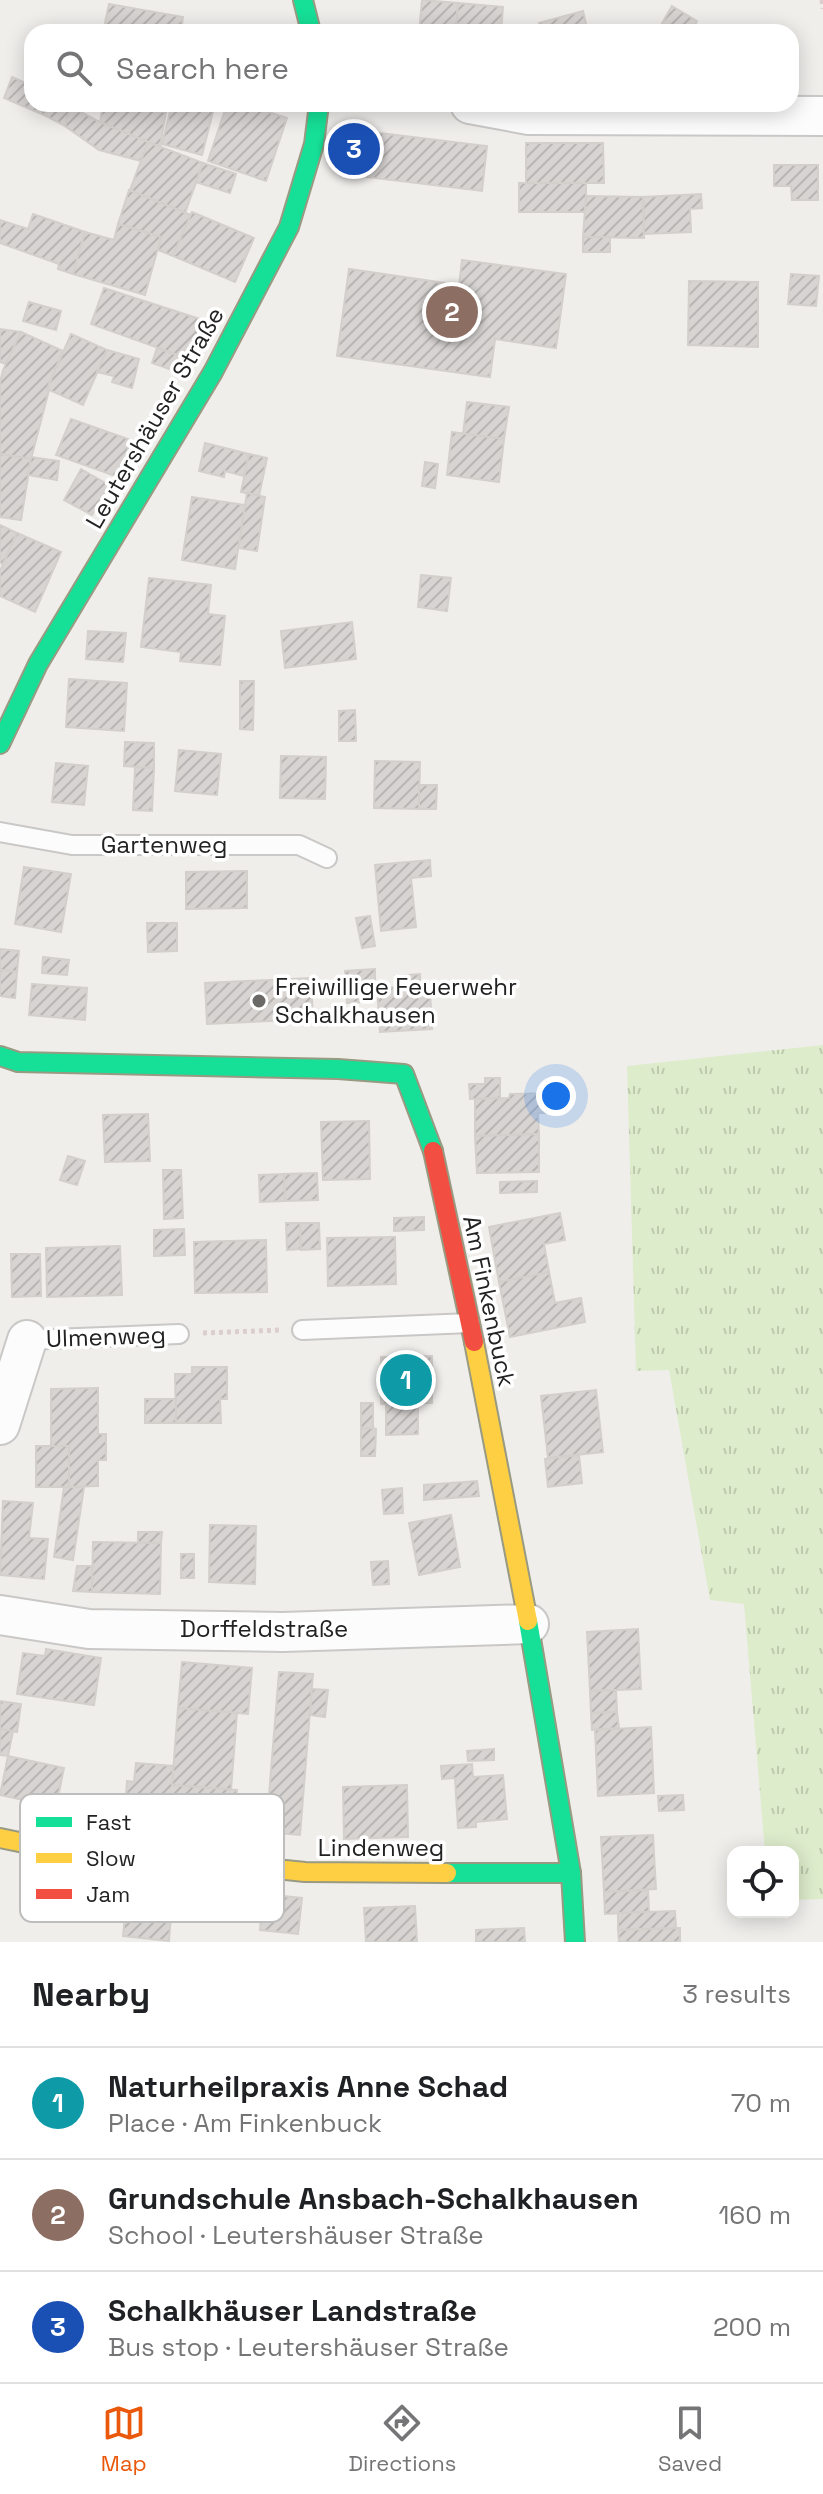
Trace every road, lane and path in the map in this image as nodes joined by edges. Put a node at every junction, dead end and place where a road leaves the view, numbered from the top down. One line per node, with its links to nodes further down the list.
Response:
1 (303, 0): 4 (street)
2 (822, 0): 3 (path)
3 (823, 9)
4 (309, 24)
5 (318, 112): 8 (street, Leutershäuser Straße)
6 (513, 112): 7 (street)
7 (823, 116)
8 (0, 744)
9 (0, 832): 10 (lane, Gartenweg)
10 (327, 858)
11 (0, 1056): 12 (street, Am Finkenbuck)
12 (470, 1323): 13 (lane); 18 (street, Am Finkenbuck)
13 (302, 1330): 14 (path)
14 (179, 1334): 15 (lane, Ulmenweg)
15 (27, 1340): 16 (street, Ulmenweg)
16 (0, 1425)
17 (0, 1615): 18 (street, Dorffeldstraße)
18 (529, 1624): 22 (street, Am Finkenbuck)
19 (0, 1838): 20 (street, Lindenweg)
20 (20, 1842)
21 (284, 1870): 22 (street, Lindenweg)
22 (571, 1873): 23 (street, Am Finkenbuck)
23 (575, 1942)

